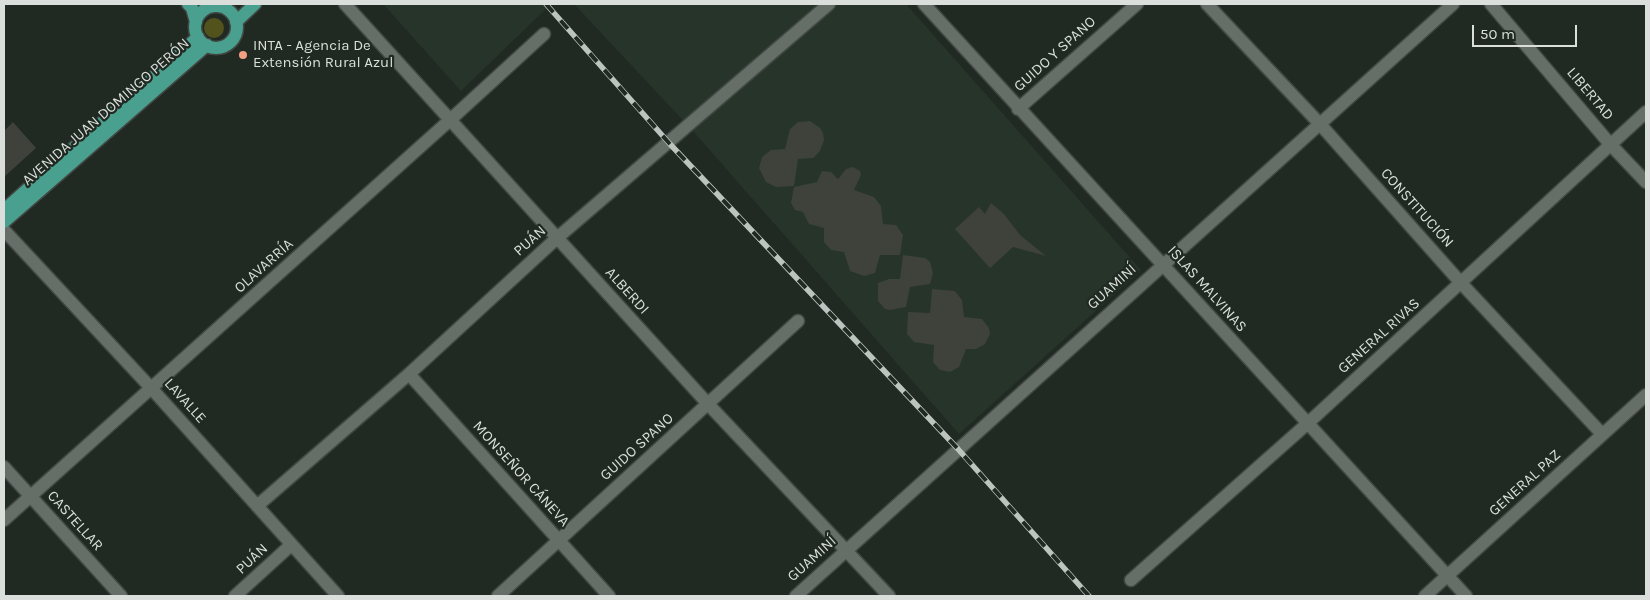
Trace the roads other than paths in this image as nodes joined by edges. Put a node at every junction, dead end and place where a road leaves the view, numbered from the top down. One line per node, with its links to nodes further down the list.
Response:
1 (188, 4): 12 (main road)
2 (255, 4): 13 (main road, AVENIDA JUAN DOMINGO PERÓN)
3 (345, 4): 18 (street, ALBERDI)
4 (829, 4): 25 (street, PUÁN)
5 (924, 4): 16 (street, ISLAS MALVINAS)
6 (1137, 4): 16 (street, GUIDO Y SPANO)
7 (1207, 4): 19 (street, CONSTITUCIÓN)
8 (1453, 4): 19 (street, GUAMINÍ)
9 (1491, 4): 20 (street, LIBERTAD)
10 (207, 5): 11 (main road, AVENIDA JUAN DOMINGO PERÓN); 12 (main road, AVENIDA JUAN DOMINGO PERÓN)
11 (229, 6): 13 (main road, AVENIDA JUAN DOMINGO PERÓN)
12 (196, 22): 15 (main road, AVENIDA JUAN DOMINGO PERÓN)
13 (236, 22): 15 (main road, AVENIDA JUAN DOMINGO PERÓN)
14 (544, 34): 18 (street, OLAVARRÍA)
15 (202, 41): 22 (main road, AVENIDA JUAN DOMINGO PERÓN); 23 (main road, AVENIDA JUAN DOMINGO PERÓN)
16 (1018, 109): 26 (street, ISLAS MALVINAS)
17 (1646, 112): 20 (street, GENERAL RIVAS)
18 (450, 120): 25 (street, ALBERDI); 30 (street, OLAVARRÍA)
19 (1319, 123): 26 (street, GUAMINÍ); 27 (street, CONSTITUCIÓN)
20 (1610, 144): 21 (street, LIBERTAD); 27 (street, GENERAL RIVAS)
21 (1646, 182)
22 (4, 210)
23 (4, 222)
24 (4, 230): 30 (street, LAVALLE)
25 (557, 238): 29 (street, PUÁN); 32 (street, ALBERDI)
26 (1162, 263): 33 (street, ISLAS MALVINAS); 41 (street, GUAMINÍ)
27 (1461, 283): 33 (street, GENERAL RIVAS); 34 (street, CONSTITUCIÓN)
28 (798, 321): 32 (street, GUIDO SPANO)
29 (409, 374): 37 (street, PUÁN); 39 (street, MONSEÑOR CÁNEVA)
30 (152, 389): 36 (street, OLAVARRÍA); 37 (street, LAVALLE)
31 (1646, 395): 34 (street, GENERAL PAZ)
32 (708, 404): 39 (street, GUIDO SPANO); 41 (street, ALBERDI)
33 (1308, 423): 42 (street, ISLAS MALVINAS); 43 (street, GENERAL RIVAS)
34 (1602, 434): 42 (street, GENERAL PAZ)
35 (4, 467): 36 (street, CASTELLAR)
36 (30, 496): 38 (street, OLAVARRÍA); 44 (street, CASTELLAR)
37 (257, 506): 40 (street, LAVALLE)
38 (4, 520)
39 (558, 540): 47 (street, GUIDO SPANO); 48 (street, MONSEÑOR CÁNEVA)
40 (291, 545): 45 (street, PUÁN); 46 (street, LAVALLE)
41 (846, 550): 49 (street, GUAMINÍ); 50 (street, ALBERDI)
42 (1448, 575): 51 (street, GENERAL PAZ); 52 (street, ISLAS MALVINAS)
43 (1131, 580)
44 (121, 596)
45 (235, 596)
46 (338, 596)
47 (498, 596)
48 (609, 596)
49 (796, 596)
50 (889, 596)
51 (1425, 596)
52 (1466, 596)

